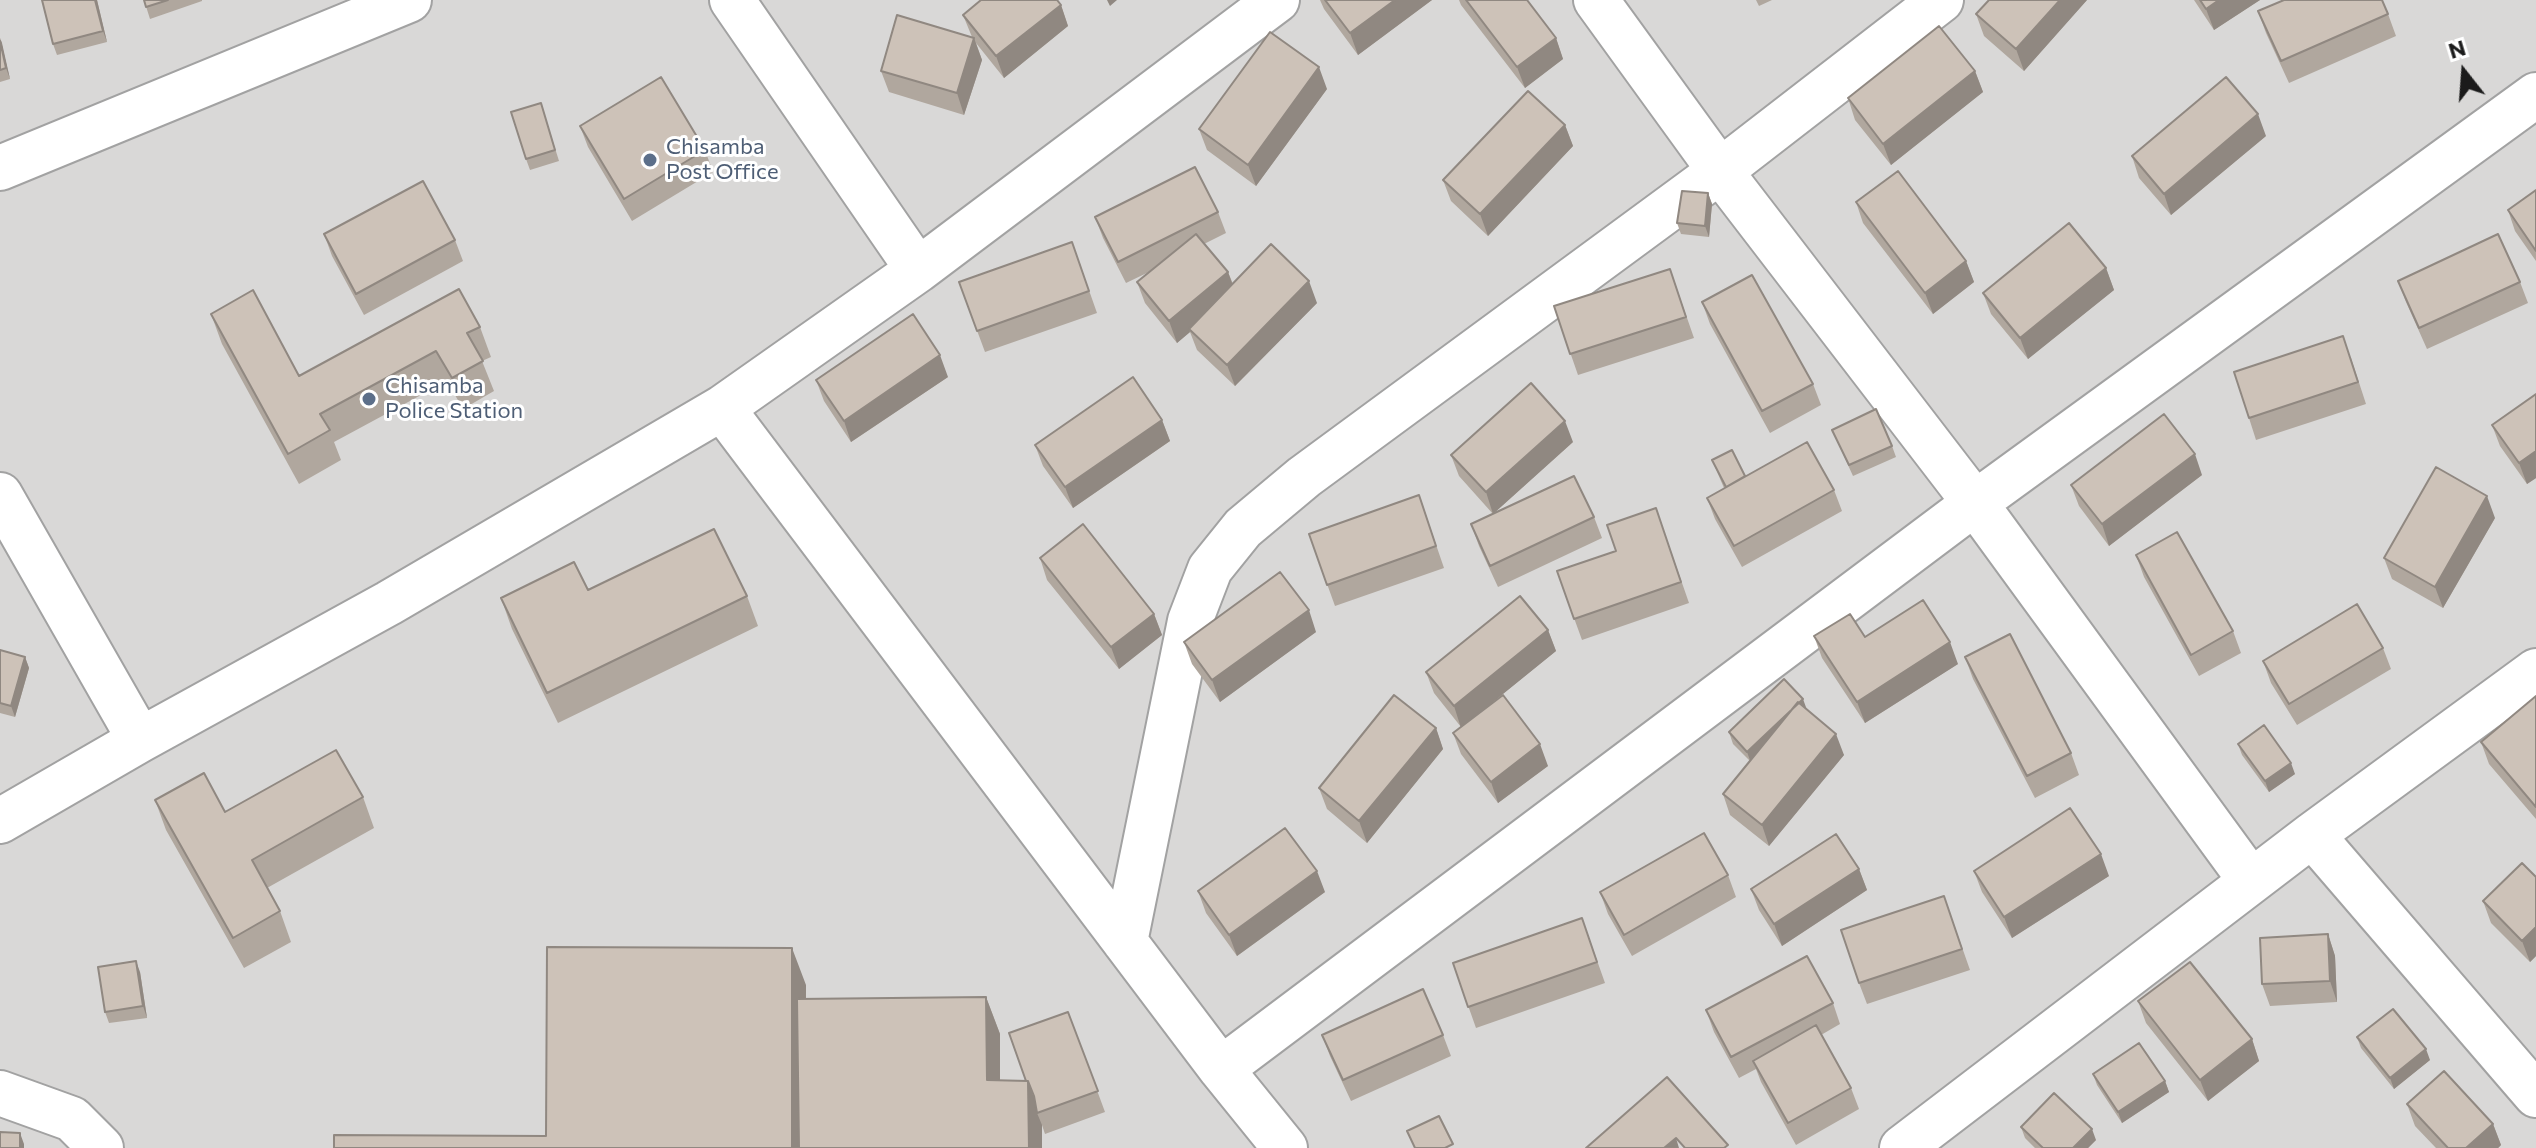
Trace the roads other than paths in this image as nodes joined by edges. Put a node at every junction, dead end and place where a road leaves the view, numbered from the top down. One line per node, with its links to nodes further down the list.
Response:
1 (409, 0): 7 (street)
2 (732, 0): 9 (street)
3 (1277, 0): 9 (street)
4 (1596, 0): 8 (street)
5 (1941, 0): 8 (street)
6 (2536, 95): 12 (street)
7 (0, 168)
8 (1720, 171): 12 (street); 18 (street)
9 (918, 270): 10 (street)
10 (722, 408): 14 (street); 18 (street)
11 (0, 495): 14 (street)
12 (1975, 503): 17 (street); 19 (street)
13 (2536, 671): 16 (street)
14 (140, 740): 15 (street)
15 (0, 821)
16 (2312, 835): 17 (street); 21 (street)
17 (2251, 881): 24 (street)
18 (1125, 942): 19 (street)
19 (1221, 1069): 23 (street)
20 (0, 1093): 22 (street)
21 (2536, 1095)
22 (101, 1148)
23 (1285, 1148)
24 (1902, 1148)

